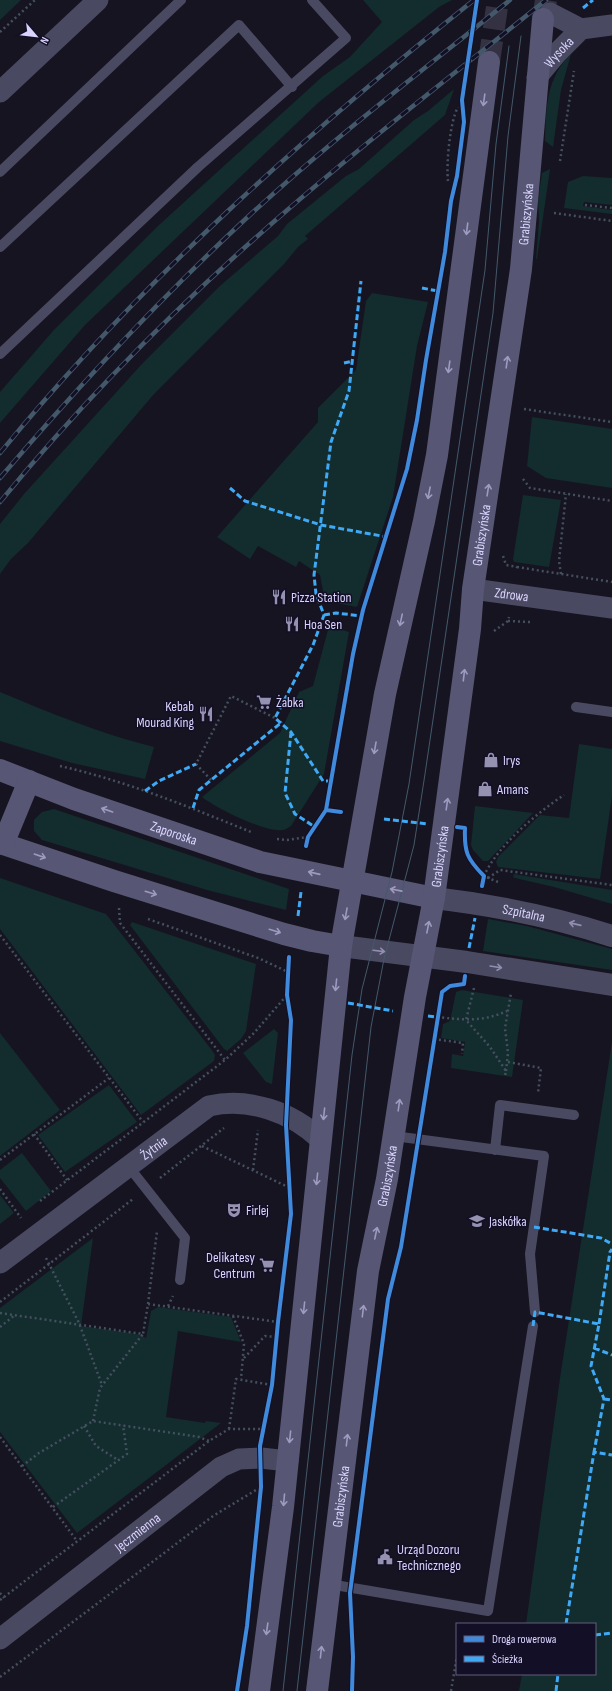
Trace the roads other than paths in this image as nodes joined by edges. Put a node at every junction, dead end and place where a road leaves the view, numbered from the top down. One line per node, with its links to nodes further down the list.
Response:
1 (98, 0): 10 (street)
2 (181, 0): 11 (lane)
3 (312, 0): 9 (lane)
4 (546, 16): 6 (street, Wysoka); 8 (main road, Grabiszyńska)
5 (612, 25): 6 (street, Wysoka)
6 (581, 30): 8 (street, Wysoka)
7 (489, 62): 21 (main road, one-way to 21)
8 (537, 77): 14 (main road, Grabiszyńska, one-way to 8)
9 (292, 87): 12 (lane); 13 (lane)
10 (0, 92)
11 (0, 172)
12 (0, 247)
13 (0, 354)
14 (473, 589): 15 (street, Zdrowa); 22 (main road, Grabiszyńska, one-way to 14)
15 (612, 608)
16 (576, 707): 17 (lane)
17 (612, 712)
18 (0, 770): 19 (main road, Zaporoska)
19 (29, 781): 20 (main road); 21 (main road, Zaporoska, one-way to 19)
20 (2, 844): 24 (main road, one-way to 24)
21 (352, 881): 22 (main road, Zaporoska, one-way to 21); 24 (main road, one-way to 24)
22 (434, 898): 23 (street, Szpitalna, one-way to 22); 25 (main road, Grabiszyńska, one-way to 22)
23 (612, 936)
24 (341, 946): 25 (street, one-way to 25); 29 (main road, one-way to 29)
25 (422, 956): 26 (street, one-way to 26); 28 (main road, Grabiszyńska, one-way to 25)
26 (612, 985)
27 (574, 1115): 30 (lane)
28 (394, 1136): 30 (lane); 37 (main road, Grabiszyńska, one-way to 28)
29 (321, 1140): 31 (street, Żytnia); 36 (main road, one-way to 36)
30 (495, 1150): 34 (lane)
31 (129, 1166): 32 (street, Żytnia); 33 (lane)
32 (0, 1263)
33 (180, 1280)
34 (535, 1312)
35 (533, 1326): 37 (lane)
36 (288, 1461): 38 (street, Jęczmienna); 39 (main road, one-way to 39)
37 (328, 1584): 40 (main road, Grabiszyńska, one-way to 37)
38 (0, 1640)
39 (259, 1691)
40 (317, 1691)

